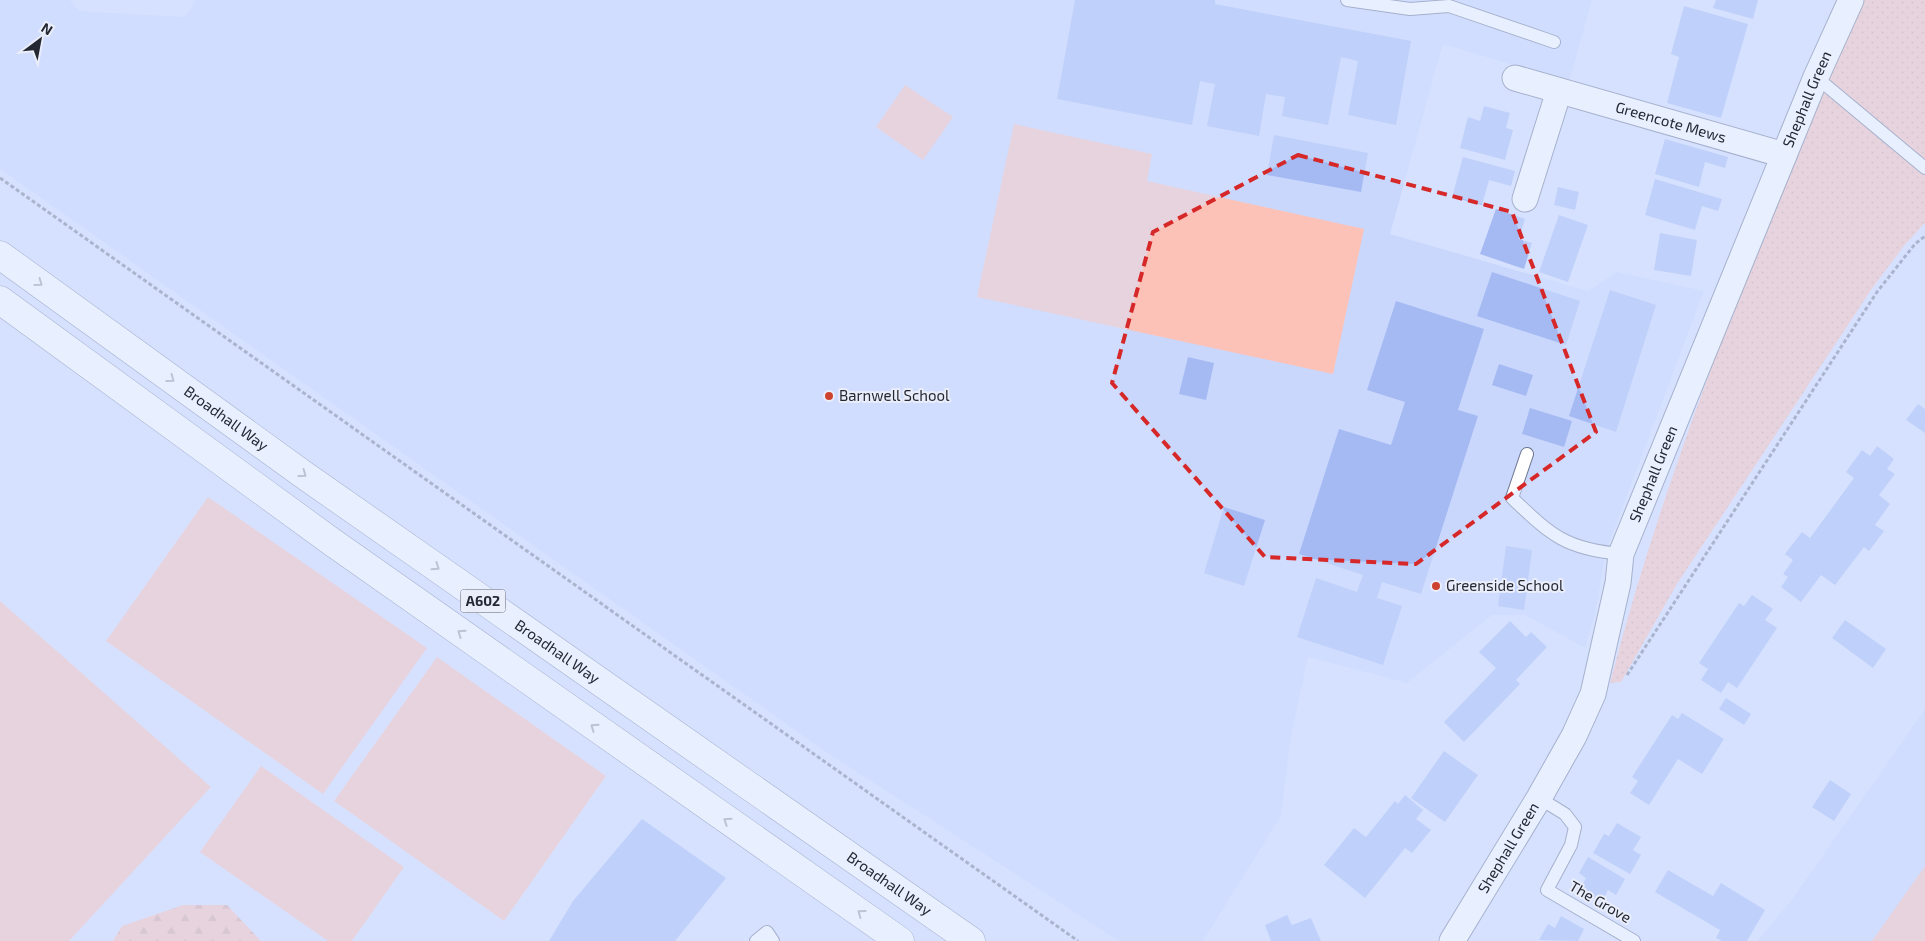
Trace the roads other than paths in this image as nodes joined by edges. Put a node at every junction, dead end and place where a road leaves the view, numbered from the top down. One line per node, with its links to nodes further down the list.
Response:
1 (1347, 0): 3 (lane)
2 (1851, 0): 5 (street, Shephall Green)
3 (1449, 3): 4 (lane)
4 (1554, 42)
5 (1816, 77): 8 (street, Shephall Green); 9 (lane)
6 (1514, 78): 7 (street, Greencote Mews)
7 (1559, 91): 8 (street, Greencote Mews); 10 (street)
8 (1784, 155): 14 (street, Shephall Green)
9 (1925, 168)
10 (1525, 198)
11 (0, 255): 19 (highway, Broadhall Way / A602, one-way to 19)
12 (0, 300): 18 (highway, A602, one-way to 12)
13 (1527, 454): 14 (lane)
14 (1621, 554): 15 (street, Shephall Green)
15 (1539, 798): 20 (street, Shephall Green); 21 (lane, The Grove)
16 (756, 941): 17 (lane)
17 (773, 941)
18 (900, 941)
19 (970, 941)
20 (1452, 941)
21 (1634, 941)

